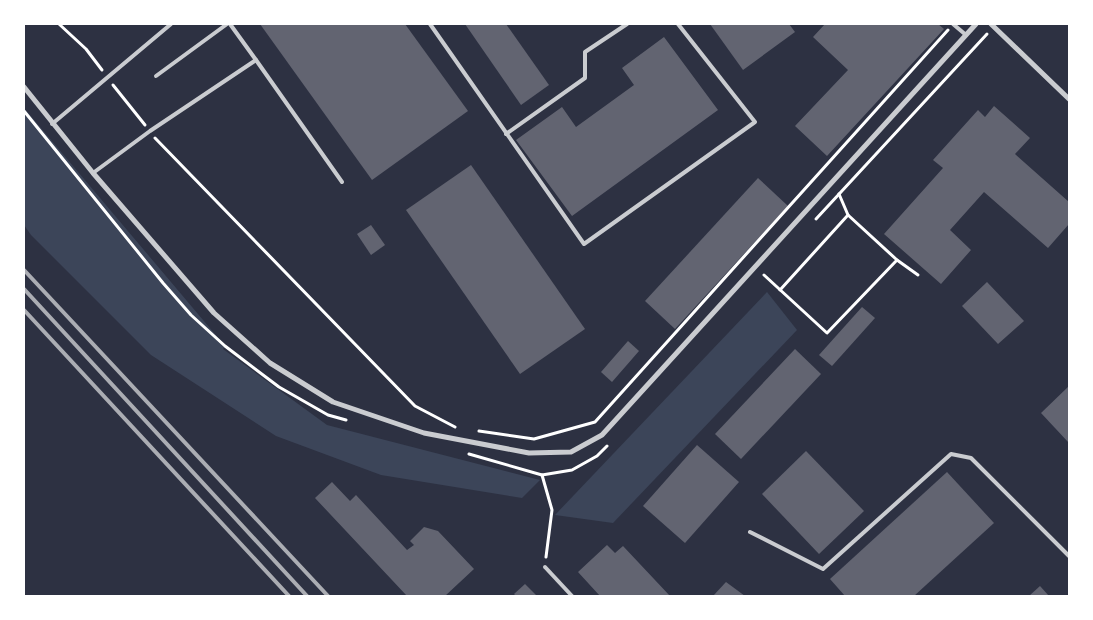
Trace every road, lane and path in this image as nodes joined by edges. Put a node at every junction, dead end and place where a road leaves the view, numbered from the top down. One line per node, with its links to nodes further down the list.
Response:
1 (59, 24): 14 (path)
2 (171, 24): 14 (lane)
3 (226, 24): 13 (lane)
4 (230, 24): 12 (lane)
5 (430, 24): 20 (lane)
6 (627, 24): 20 (lane)
7 (678, 24): 20 (lane)
8 (953, 24): 11 (lane); 32 (path)
9 (976, 24): 11 (street)
10 (993, 25): 16 (street); 23 (path)
11 (966, 35): 21 (street)
12 (256, 60): 19 (lane); 22 (lane)
13 (156, 76)
14 (108, 78): 18 (lane); 19 (path)
15 (24, 87): 18 (street)
16 (1069, 99)
17 (24, 111): 30 (path)
18 (52, 124): 21 (street)
19 (150, 131): 21 (lane); 31 (path)
20 (506, 134)
21 (93, 173)
22 (342, 182)
23 (839, 194): 24 (path); 25 (path)
24 (848, 215): 26 (path); 29 (path)
25 (812, 223)
26 (898, 260): 27 (path); 29 (path)
27 (918, 275)
28 (758, 282): 29 (path)
29 (780, 290)
30 (347, 420)
31 (457, 428)
32 (476, 430)
33 (610, 442): 35 (path)
34 (468, 454): 35 (path)
35 (542, 475): 38 (path)
36 (750, 532): 37 (lane)
37 (1069, 556)
38 (545, 567): 39 (lane)
39 (572, 596)

